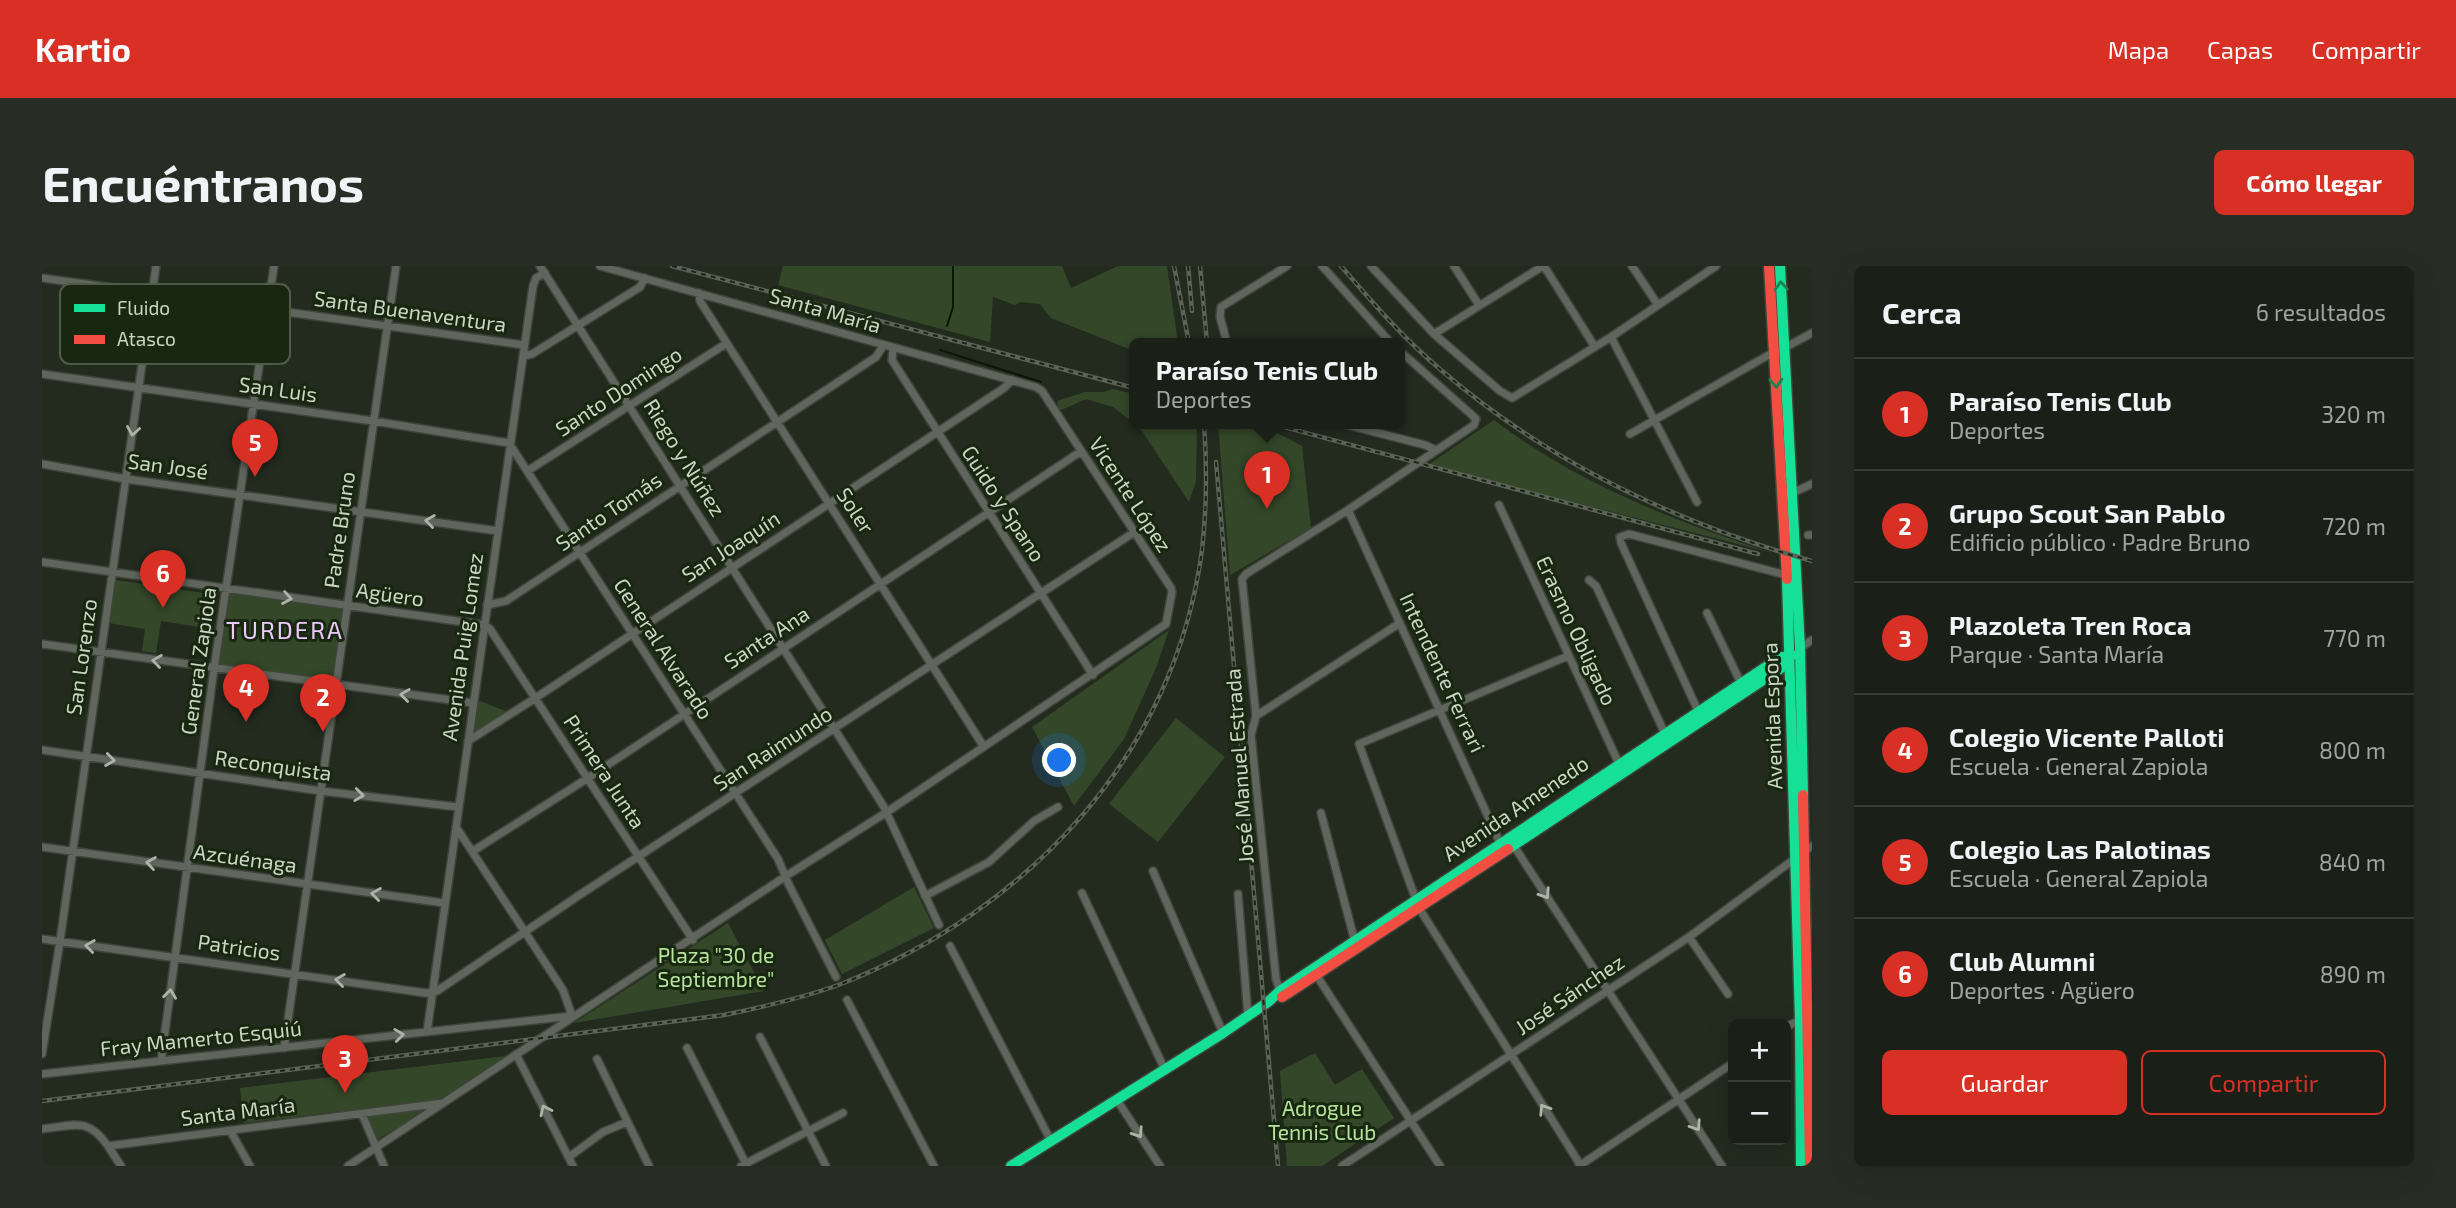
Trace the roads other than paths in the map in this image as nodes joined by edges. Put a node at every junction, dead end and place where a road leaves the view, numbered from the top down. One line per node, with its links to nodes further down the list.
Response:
1 (156, 266): 18 (street, San Lorenzo)
2 (274, 266): 19 (street, General Zapiola)
3 (396, 266): 25 (street, Padre Bruno)
4 (600, 266): 16 (street, Santa María)
5 (1287, 266): 29 (street)
6 (1322, 266): 30 (street)
7 (1371, 266): 27 (street)
8 (1454, 266): 21 (street)
9 (1544, 266): 21 (street); 34 (street)
10 (1632, 266): 22 (street)
11 (1716, 266): 22 (street)
12 (1769, 266): 36 (main road, Avenida Espora)
13 (1780, 266): 36 (main road, Avenida Espora, one-way to 13)
14 (543, 270): 24 (street, Riego y Núñez); 32 (street, Avenida Puig Lomez)
15 (42, 278): 17 (street, Santa Buenaventura)
16 (645, 278): 20 (street, Santa María); 24 (street)
17 (86, 284)
18 (153, 284)
19 (271, 284)
20 (699, 293): 31 (street, Soler); 33 (street, Santa María)
21 (1479, 305): 27 (street)
22 (1658, 305): 28 (street)
23 (290, 313): 25 (street, Santa Buenaventura)
24 (578, 325): 38 (street); 46 (street, Riego y Núñez)
25 (387, 326): 32 (street, Santa Buenaventura); 48 (street, Padre Bruno)
26 (1812, 333): 36 (street)
27 (1434, 334): 34 (street)
28 (1611, 337): 34 (street); 47 (street)
29 (1226, 338)
30 (1387, 338)
31 (727, 343): 46 (street, Santo Domingo); 49 (street, Soler)
32 (524, 345): 38 (street, Avenida Puig Lomez)
33 (883, 346): 35 (street, Santa María); 49 (street, Santo Tomás)
34 (1595, 347)
35 (893, 349): 42 (street, Santa María); 51 (street, Guido y Spano)
36 (1779, 350): 47 (street); 61 (main road, Avenida Espora); 75 (main road, Avenida Espora, one-way to 75)
37 (1405, 355): 54 (street)
38 (523, 356): 53 (street, Avenida Puig Lomez)
39 (142, 364): 43 (street, San Lorenzo)
40 (259, 364): 45 (street, General Zapiola)
41 (42, 374): 43 (street, San Luis)
42 (1012, 380): 44 (street, Santa María); 51 (street, San Joaquín)
43 (139, 387): 45 (street, San Luis); 58 (street, San Lorenzo, one-way to 58)
44 (1040, 389): 55 (street, Vicente López)
45 (253, 404): 48 (street, San Luis); 62 (street, General Zapiola)
46 (631, 406): 57 (street, Santo Domingo); 60 (street, Riego y Núñez)
47 (1654, 420): 52 (street); 63 (street)
48 (373, 421): 53 (street, San Luis); 67 (street, Padre Bruno)
49 (777, 422): 60 (street, Santo Tomás); 64 (street, Soler)
50 (1362, 429): 54 (street)
51 (936, 432): 64 (street, San Joaquín); 68 (street, Guido y Spano)
52 (1630, 434)
53 (509, 443): 57 (street, General Alvarado); 69 (street, Avenida Puig Lomez)
54 (1436, 450): 66 (street)
55 (1080, 452): 68 (street, Santa Ana); 70 (street, Vicente López)
56 (42, 464): 58 (street, San José)
57 (529, 470): 71 (street, General Alvarado)
58 (126, 479): 62 (street, San José); 74 (street, San Lorenzo)
59 (1812, 484): 61 (street)
60 (680, 486): 71 (street, Santo Tomás); 73 (street, Riego y Núñez)
61 (1792, 493): 89 (main road, Avenida Espora)
62 (241, 495): 67 (street, San José); 78 (street, General Zapiola)
63 (1698, 502)
64 (829, 503): 73 (street, San Joaquín); 77 (street, Soler)
65 (1499, 505): 91 (street, Erasmo Obligado)
66 (1348, 510): 83 (street, Intendente Ferrari); 102 (street, José Manuel Estrada)
67 (361, 511): 69 (street, San José, one-way to 67); 81 (street, Padre Bruno)
68 (988, 512): 77 (street, Santa Ana); 79 (street, Guido y Spano)
69 (498, 531): 80 (street, Avenida Puig Lomez)
70 (1133, 533): 79 (street, San Raimundo); 95 (street, Vicente López)
71 (581, 552): 80 (street, Santo Tomás); 85 (street, General Alvarado)
72 (42, 562): 74 (street, Agüero)
73 (732, 567): 85 (street, San Joaquín); 88 (street, Riego y Núñez)
74 (112, 572): 78 (street, Agüero); 90 (street, San Lorenzo)
75 (1786, 575): 92 (main road, Avenida Espora); 103 (street)
76 (1588, 580): 105 (street)
77 (881, 584): 88 (street, Santa Ana); 93 (street, Soler)
78 (227, 588): 81 (street, Agüero, one-way to 81); 94 (street, General Zapiola)
79 (1040, 593): 93 (street, San Raimundo); 95 (street, Guido y Spano)
80 (487, 605): 84 (street, Avenida Puig Lomez)
81 (347, 607): 84 (street, Agüero); 97 (street, Padre Bruno)
82 (1707, 613): 96 (street)
83 (1399, 623): 100 (street, Intendente Ferrari); 102 (street)
84 (485, 625): 98 (street, Primera Junta); 99 (street, Avenida Puig Lomez)
85 (632, 634): 98 (street, San Joaquín); 101 (street, General Alvarado)
86 (1812, 640): 89 (street, Avenida Amenedo)
87 (42, 644): 90 (street)
88 (783, 648): 101 (street, Santa Ana); 104 (street, Riego y Núñez)
89 (1800, 648): 92 (main road, Avenida Amenedo); 112 (main road, Avenida Espora)
90 (100, 653): 94 (street, one-way to 90); 109 (street, San Lorenzo)
91 (1568, 656): 100 (street); 110 (street, Erasmo Obligado)
92 (1790, 657): 96 (main road, Avenida Amenedo); 103 (main road, Avenida Amenedo); 125 (main road, Avenida Espora)
93 (932, 666): 104 (street, San Raimundo); 107 (street, Soler)
94 (214, 669): 97 (street); 111 (street, General Zapiola)
95 (1093, 675): 107 (street)
96 (1741, 683): 103 (main road, Avenida Amenedo)
97 (335, 686): 99 (street, one-way to 97); 114 (street, Padre Bruno)
98 (534, 699): 106 (street, San Joaquín); 113 (street, Primera Junta)
99 (473, 703): 106 (street, Avenida Puig Lomez)
100 (1440, 709): 121 (street, Intendente Ferrari); 135 (street)
101 (683, 713): 113 (street, Santa Ana); 115 (street, General Alvarado)
102 (1256, 716): 149 (street, José Manuel Estrada)
103 (1700, 716): 105 (main road, Avenida Amenedo)
104 (835, 729): 115 (street, San Raimundo); 118 (street, Riego y Núñez)
105 (1667, 737): 110 (main road, Avenida Amenedo)
106 (467, 741): 116 (street, Avenida Puig Lomez)
107 (984, 747): 118 (street)
108 (42, 750): 109 (street, Reconquista)
109 (85, 757): 111 (street, Reconquista, one-way to 111); 123 (street, San Lorenzo)
110 (1621, 768): 121 (main road, Avenida Amenedo)
111 (201, 773): 114 (street, Reconquista); 127 (street, General Zapiola)
112 (1807, 773): 125 (main road, Avenida Espora)
113 (588, 778): 124 (street, Santa Ana); 126 (street, Primera Junta)
114 (321, 790): 116 (street, Reconquista, one-way to 116); 130 (street, Padre Bruno)
115 (735, 794): 126 (street, San Raimundo); 129 (street, General Alvarado)
116 (458, 807): 120 (street, Avenida Puig Lomez)
117 (1058, 807): 133 (street)
118 (887, 812): 129 (street); 133 (street, Riego y Núñez)
119 (1321, 813): 142 (street)
120 (455, 827): 124 (street); 134 (street, Avenida Puig Lomez)
121 (1507, 844): 135 (main road, Avenida Amenedo); 148 (street, Intendente Ferrari, one-way to 148)
122 (42, 847): 123 (street, Azcuénaga)
123 (73, 851): 127 (street, Azcuénaga, one-way to 123); 141 (street, San Lorenzo)
124 (473, 851): 137 (street)
125 (1804, 851): 138 (street, José Sánchez); 156 (main road, Avenida Espora)
126 (638, 857): 137 (street, San Raimundo); 140 (street, Primera Junta)
127 (187, 869): 130 (street, Azcuénaga); 144 (street, General Zapiola)
128 (1153, 871): 158 (street)
129 (786, 876): 140 (street); 147 (street, General Alvarado)
130 (307, 885): 134 (street, Azcuénaga, one-way to 130); 145 (street, Padre Bruno)
131 (1082, 893): 168 (street)
132 (1238, 894): 155 (street)
133 (925, 896): 136 (street, Riego y Núñez)
134 (443, 904): 150 (street, Avenida Puig Lomez)
135 (1417, 904): 142 (main road, Avenida Amenedo); 164 (street)
136 (939, 925)
137 (524, 932): 150 (street, San Raimundo); 154 (street)
138 (1689, 937): 148 (street, José Sánchez); 151 (street)
139 (42, 939): 141 (street, Patricios)
140 (692, 940): 154 (street)
141 (60, 941): 144 (street, Patricios, one-way to 141); 162 (street, San Lorenzo)
142 (1356, 945): 146 (main road, Avenida Amenedo)
143 (950, 946): 180 (street)
144 (174, 957): 145 (street, Patricios); 166 (street, General Zapiola, one-way to 144)
145 (294, 973): 150 (street, Patricios, one-way to 145); 160 (street, Padre Bruno)
146 (1315, 973): 149 (main road, Avenida Amenedo); 153 (main road, Avenida Amenedo); 175 (street)
147 (836, 977)
148 (1608, 990): 164 (street, José Sánchez); 171 (street, Intendente Ferrari)
149 (1280, 991): 153 (main road, Avenida Amenedo)
150 (432, 993): 157 (street, Avenida Puig Lomez)
151 (1728, 994)
152 (847, 1000): 192 (street)
153 (1268, 1002): 155 (main road, Avenida Amenedo)
154 (572, 1016): 157 (street, Fray Mamerto Esquiú); 163 (street)
155 (1248, 1016): 158 (main road, Avenida Amenedo)
156 (1806, 1017): 199 (main road, Avenida Espora); 200 (main road, Avenida Espora)
157 (427, 1032): 160 (street, Fray Mamerto Esquiú, one-way to 157)
158 (1223, 1033): 168 (main road, Avenida Amenedo)
159 (760, 1037): 178 (street)
160 (284, 1048): 166 (street, Fray Mamerto Esquiú)
161 (687, 1048): 184 (street)
162 (42, 1054)
163 (516, 1054): 172 (street); 183 (street, one-way to 163)
164 (1510, 1056): 175 (street, José Sánchez); 197 (street, one-way to 164)
165 (597, 1059): 176 (street)
166 (161, 1062): 169 (street, Fray Mamerto Esquiú)
167 (1728, 1066): 171 (street)
168 (1165, 1070): 170 (main road, Avenida Amenedo)
169 (42, 1074)
170 (1117, 1100): 180 (main road, Avenida Amenedo); 194 (street, one-way to 194)
171 (1679, 1100): 197 (street); 198 (street, Intendente Ferrari, one-way to 198)
172 (447, 1102): 174 (street, Santa María); 182 (street)
173 (843, 1113): 178 (street)
174 (362, 1114): 179 (street, Santa María); 182 (street)
175 (1411, 1121): 195 (street, José Sánchez); 196 (street)
176 (627, 1122): 183 (street); 190 (street)
177 (42, 1129): 181 (street)
178 (808, 1131): 184 (street); 191 (street)
179 (230, 1132): 181 (street, Santa María); 186 (street)
180 (1051, 1141): 193 (main road, Avenida Amenedo)
181 (108, 1146): 185 (street)
182 (375, 1148): 187 (street); 188 (street)
183 (569, 1157): 189 (street)
184 (744, 1165)
185 (121, 1166)
186 (250, 1166)
187 (348, 1166)
188 (384, 1166)
189 (573, 1166)
190 (649, 1166)
191 (826, 1166)
192 (934, 1166)
193 (1012, 1166)
194 (1160, 1166)
195 (1342, 1166)
196 (1440, 1166)
197 (1580, 1166)
198 (1722, 1166)
199 (1801, 1166)
200 (1810, 1166)

